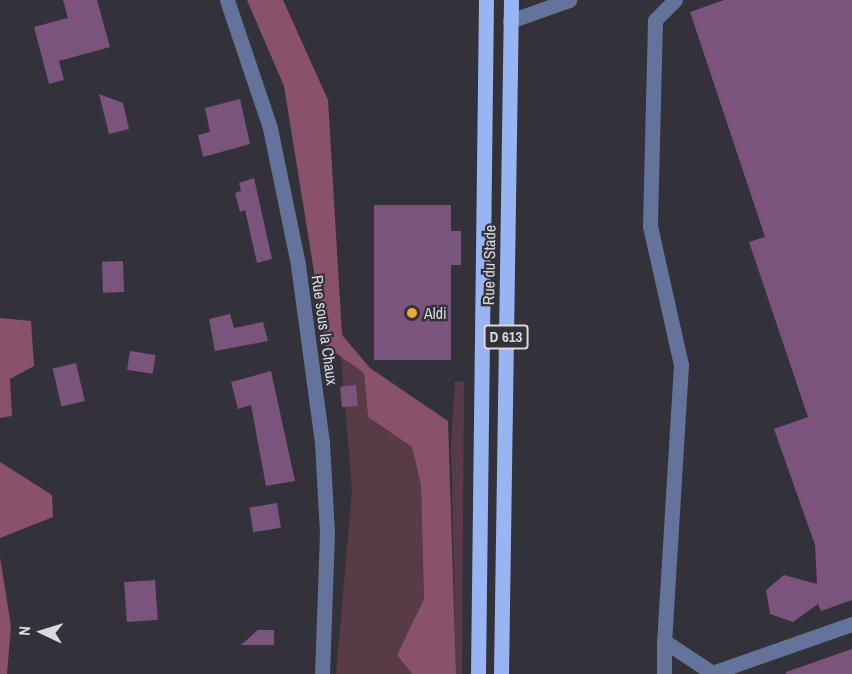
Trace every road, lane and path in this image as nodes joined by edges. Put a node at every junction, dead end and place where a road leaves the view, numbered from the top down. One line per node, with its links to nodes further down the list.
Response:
1 (227, 0): 10 (street, Rue sous la Chaux)
2 (486, 0): 11 (main road, Rue du Stade / D 613)
3 (511, 0): 6 (main road, Rue du Stade / D 613)
4 (569, 0): 6 (street)
5 (675, 0): 8 (street)
6 (510, 21): 12 (main road, Rue du Stade / D 613)
7 (852, 624): 9 (street)
8 (664, 641): 9 (street); 13 (street)
9 (710, 673)
10 (322, 674)
11 (478, 674)
12 (501, 674)
13 (664, 674)

